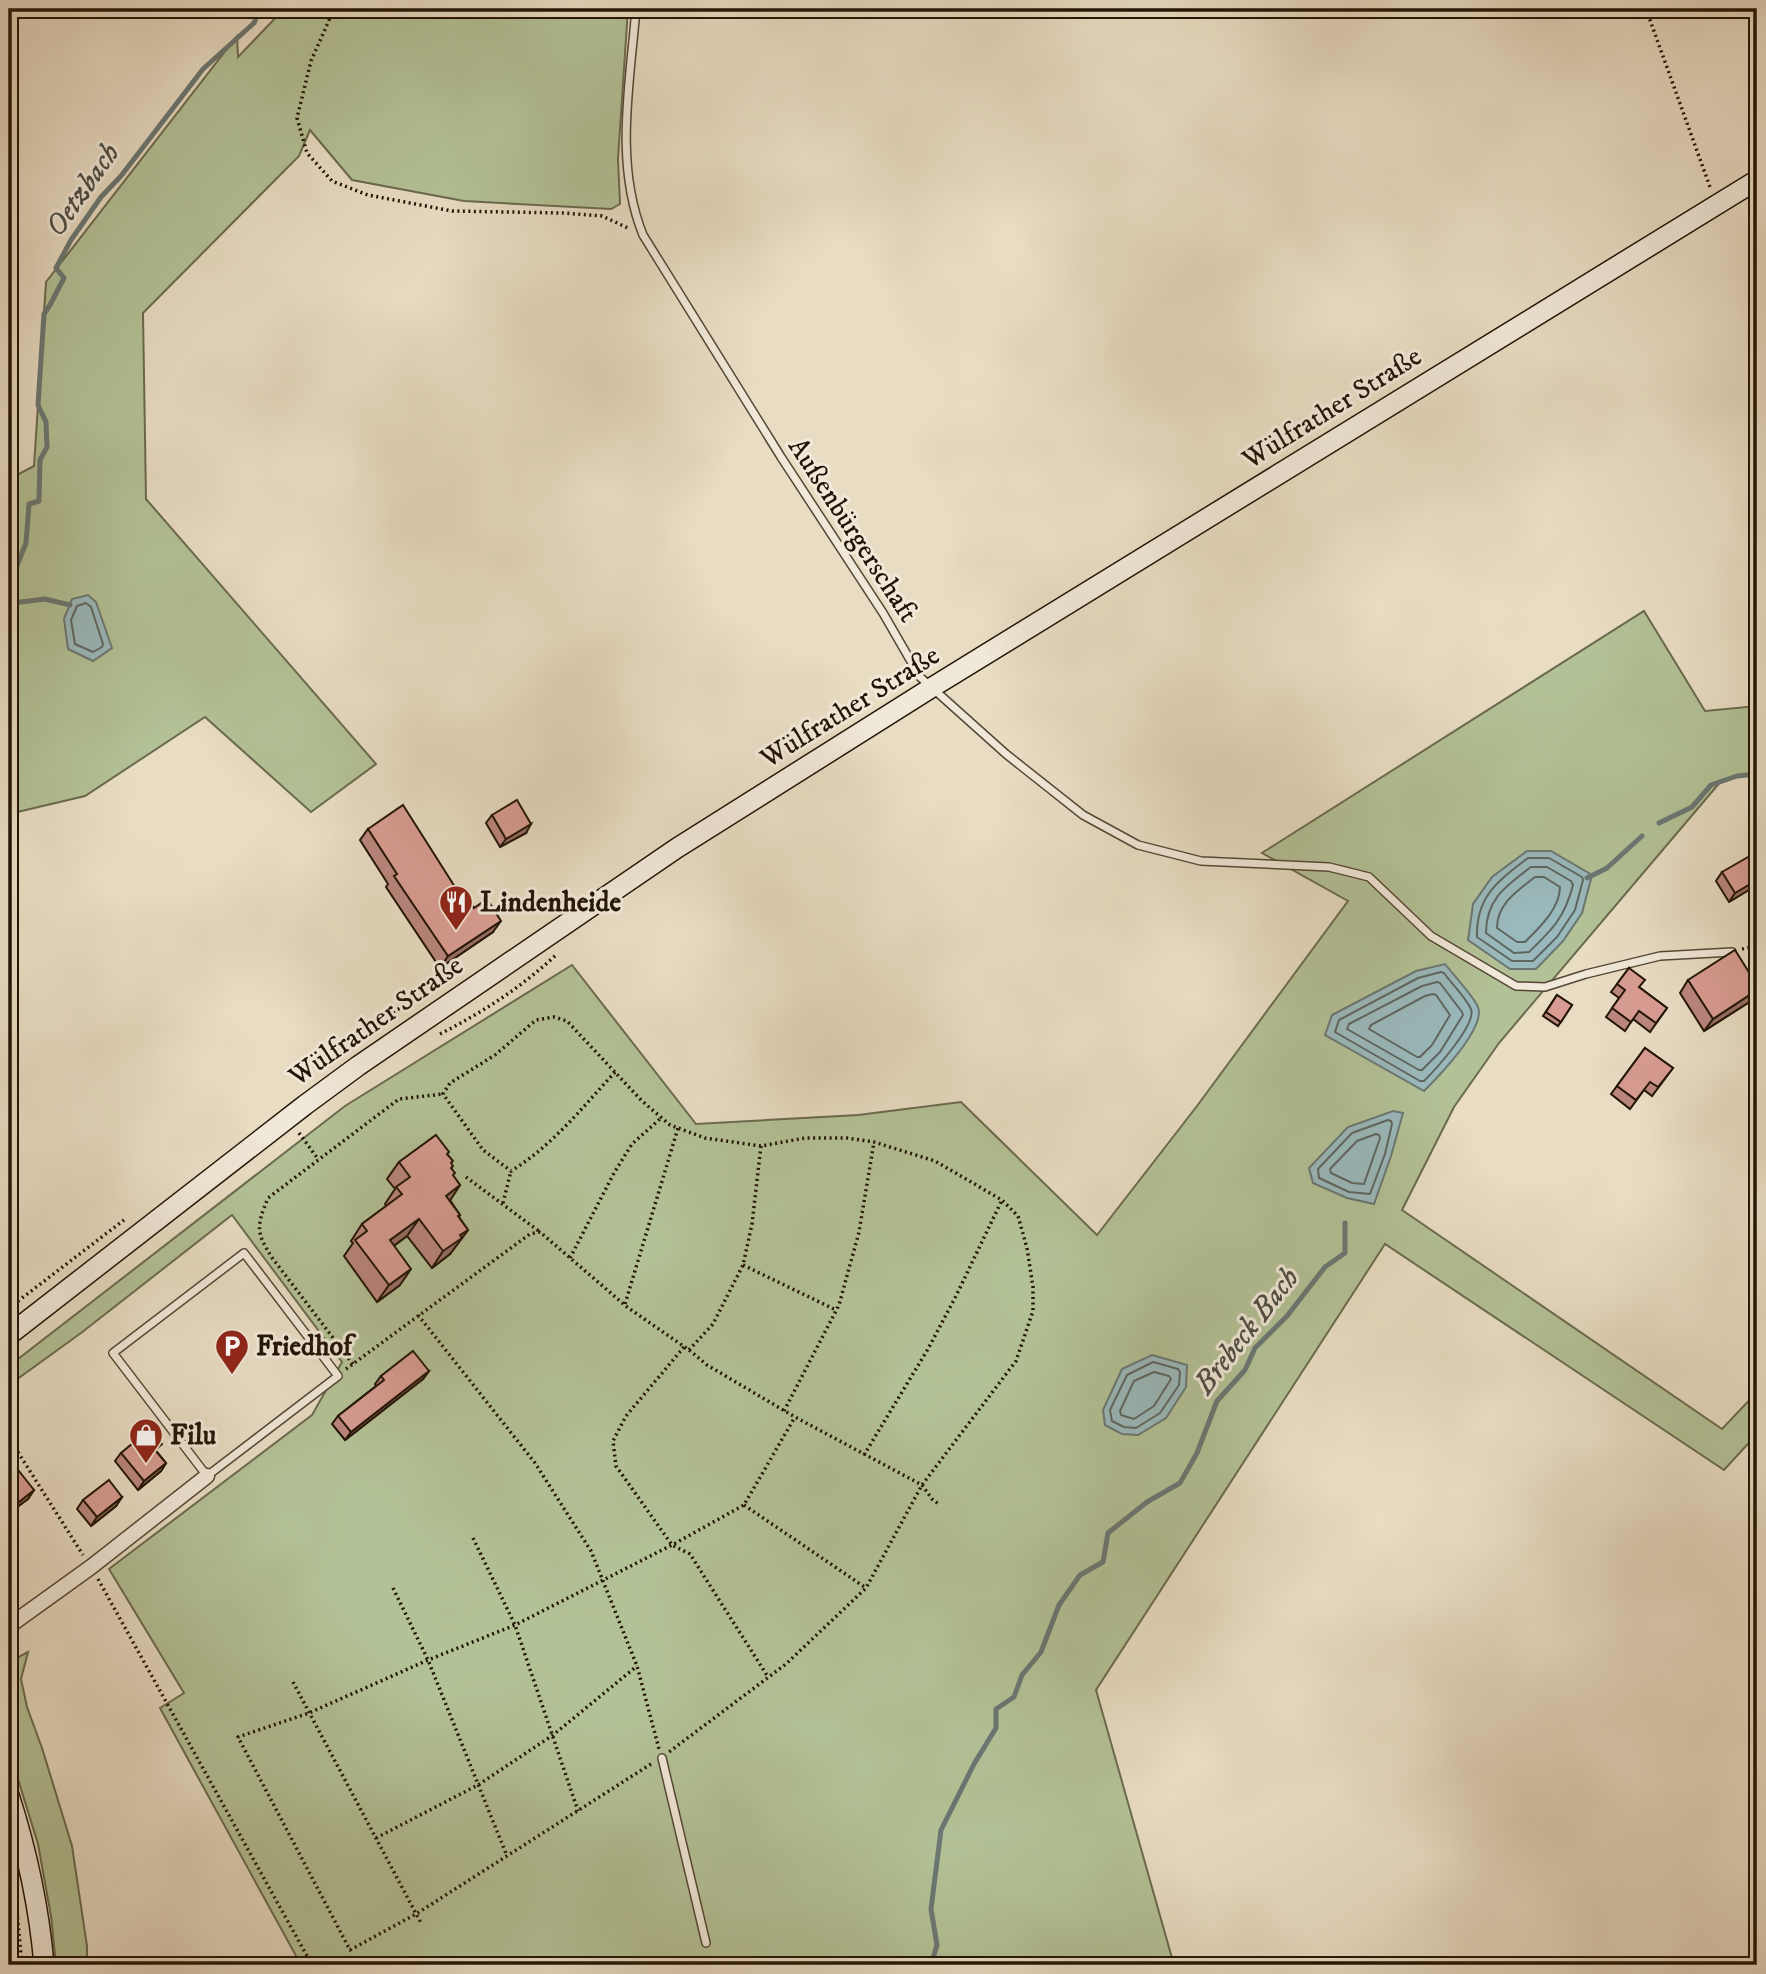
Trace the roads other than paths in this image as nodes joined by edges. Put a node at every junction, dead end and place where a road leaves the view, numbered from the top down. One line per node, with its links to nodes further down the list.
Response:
1 (636, 9): 3 (lane, Außenbürgerschaft)
2 (1757, 180): 3 (main road, Wülfrather Straße)
3 (931, 688): 4 (lane, Außenbürgerschaft); 5 (main road, Wülfrather Straße)
4 (1732, 952)
5 (9, 1335)
6 (206, 1476): 6 (lane); 7 (street)
7 (9, 1626)
8 (662, 1758): 10 (lane)
9 (9, 1795): 11 (main road)
10 (706, 1943)
11 (44, 1965)

